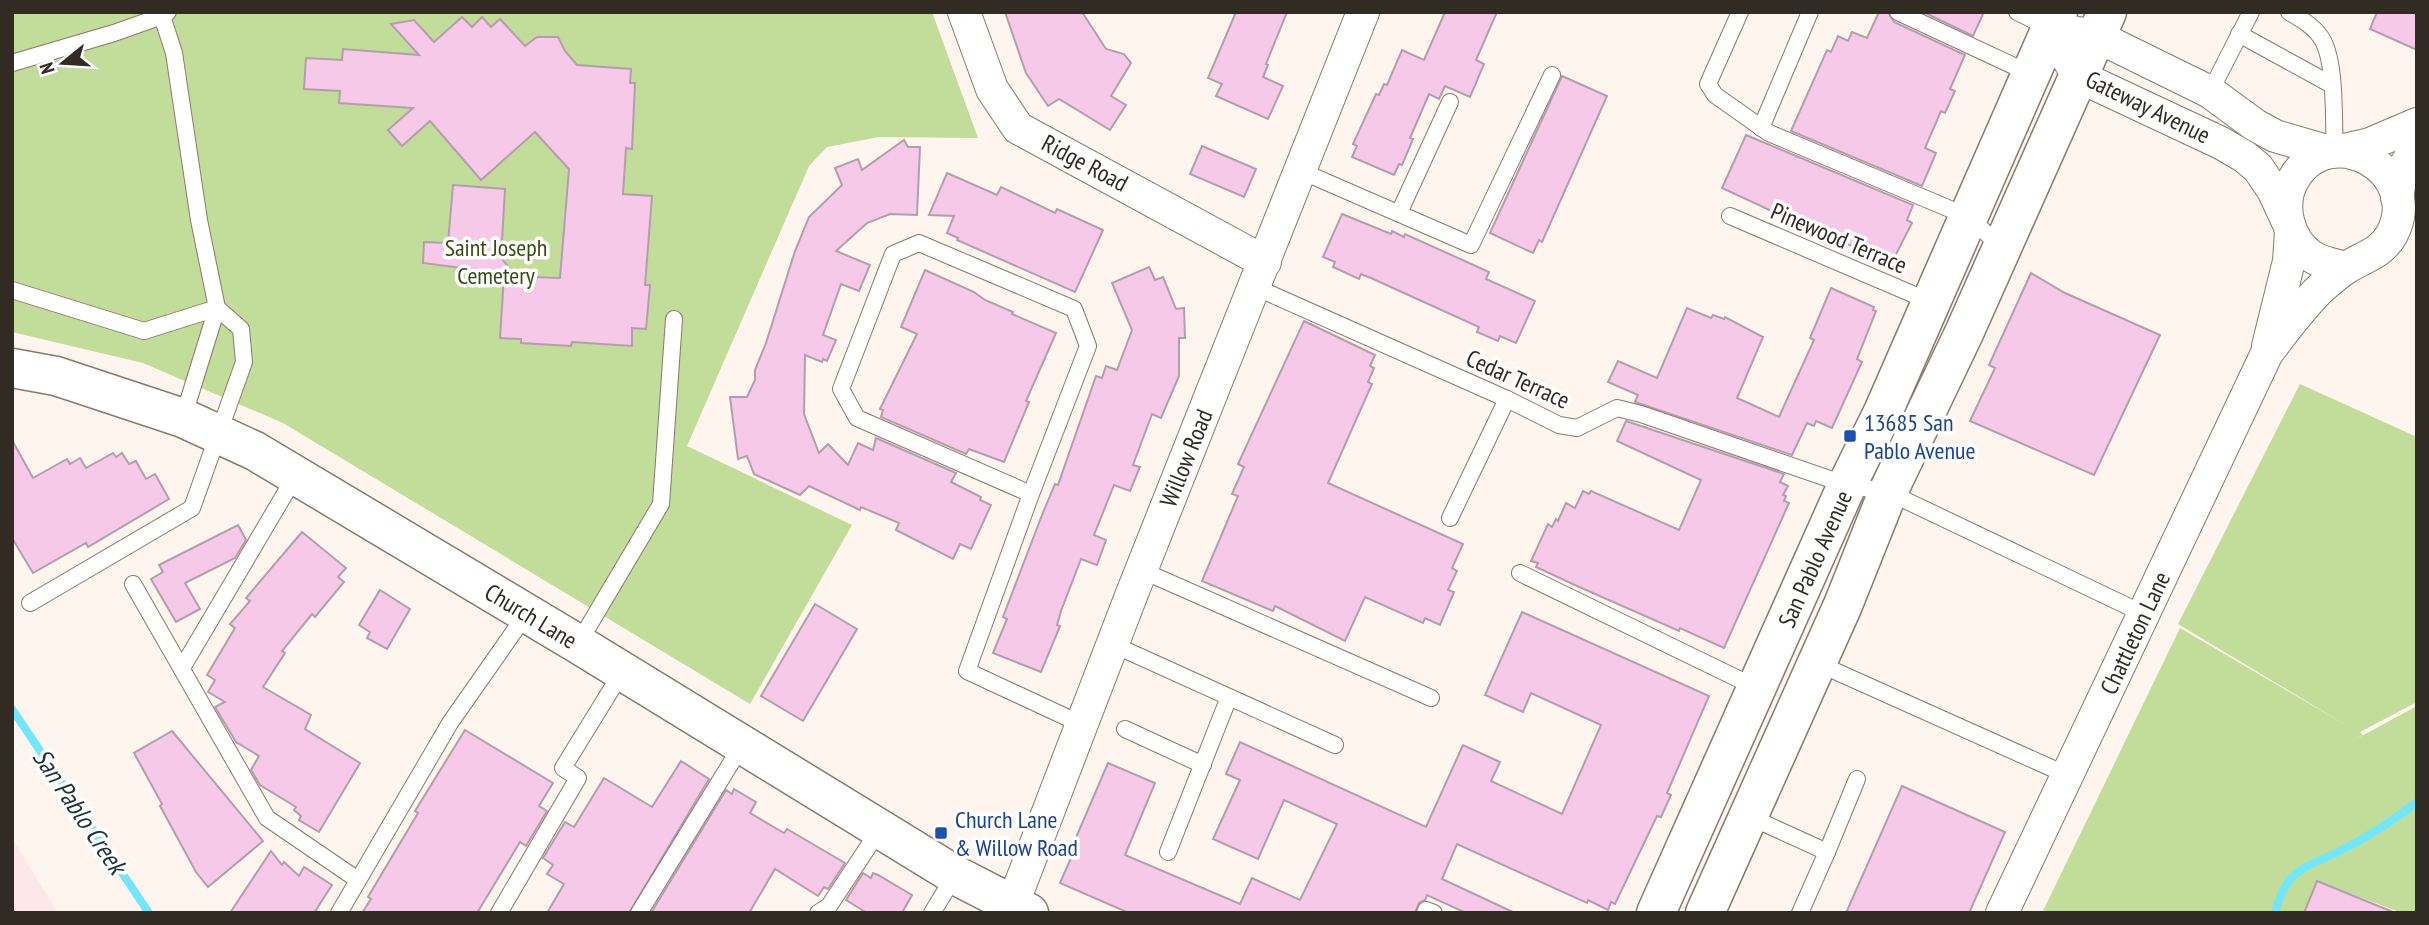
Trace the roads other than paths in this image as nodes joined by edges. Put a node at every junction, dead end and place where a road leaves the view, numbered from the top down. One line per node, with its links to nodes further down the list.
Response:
1 (964, 12): 31 (street, Ridge Road)
2 (1363, 12): 23 (street, Willow Road)
3 (1740, 12): 20 (lane)
4 (1810, 12): 20 (lane)
5 (1898, 12): 13 (lane)
6 (2251, 12): 11 (lane)
7 (2289, 12): 16 (lane)
8 (164, 13): 12 (lane); 34 (lane)
9 (2042, 18): 10 (street, Gateway Avenue); 13 (main road, San Pablo Avenue); 15 (street, Gateway Avenue)
10 (2101, 24): 15 (main road, San Pablo Avenue); 17 (street, Gateway Avenue)
11 (2239, 34): 16 (lane); 17 (lane)
12 (12, 63)
13 (2031, 74): 27 (main road, San Pablo Avenue)
14 (1552, 75): 25 (lane)
15 (2078, 76): 28 (street, Gateway Avenue); 29 (main road, San Pablo Avenue)
16 (2332, 85): 22 (lane)
17 (2210, 92): 22 (street, Gateway Avenue)
18 (1450, 102): 25 (lane)
19 (2417, 124): 22 (street, Gateway Avenue)
20 (1761, 128): 27 (lane)
21 (2417, 149): 24 (street)
22 (2334, 152): 24 (street); 28 (street)
23 (1301, 171): 25 (lane); 31 (street, Willow Road)
24 (2397, 198): 30 (street)
25 (1399, 213)
26 (1730, 216): 33 (lane, Pinewood Terrace)
27 (1969, 217): 29 (lane); 33 (main road, San Pablo Avenue)
28 (2290, 226): 30 (street); 36 (street, Chattleton Lane)
29 (2002, 248): 43 (main road, San Pablo Avenue)
30 (2346, 268): 36 (street, Chattleton Lane)
31 (1260, 274): 38 (lane, Cedar Terrace); 46 (street, Willow Road)
32 (12, 290): 34 (lane)
33 (1931, 302): 42 (main road, San Pablo Avenue)
34 (218, 308): 39 (lane); 40 (lane)
35 (674, 319): 52 (lane)
36 (2267, 353): 51 (street, Chattleton Lane)
37 (12, 368): 39 (main road, Church Lane)
38 (1507, 399): 42 (lane, Cedar Terrace); 45 (lane)
39 (183, 418): 40 (main road, Church Lane)
40 (220, 434): 41 (main road, Church Lane); 49 (lane)
41 (296, 475): 50 (main road, Church Lane); 55 (lane)
42 (1847, 485): 43 (lane, Cedar Terrace); 57 (main road, San Pablo Avenue)
43 (1888, 492): 51 (lane, Cedar Terrace); 54 (main road, San Pablo Avenue)
44 (1031, 494): 44 (lane); 60 (lane)
45 (1450, 518)
46 (1142, 570): 53 (street, Willow Road); 59 (lane)
47 (1520, 573): 57 (lane)
48 (133, 584): 55 (lane)
49 (30, 603)
50 (527, 613): 52 (main road, Church Lane); 72 (lane)
51 (2144, 614): 65 (street, Chattleton Lane)
52 (578, 644): 56 (main road, Church Lane)
53 (1112, 644): 58 (lane); 60 (street, Willow Road)
54 (1816, 663): 65 (lane); 67 (main road, San Pablo Avenue)
55 (181, 668): 72 (lane)
56 (622, 672): 62 (main road, Church Lane); 75 (lane)
57 (1763, 673): 67 (main road); 81 (main road, San Pablo Avenue)
58 (1229, 697): 63 (lane); 64 (lane)
59 (1432, 698)
60 (1081, 724): 73 (street, Willow Road)
61 (1125, 729): 64 (lane)
62 (742, 745): 68 (main road, Church Lane); 76 (lane)
63 (1335, 745)
64 (1203, 765): 69 (lane)
65 (2067, 775): 84 (street, Chattleton Lane)
66 (1857, 779): 70 (lane)
67 (1748, 816): 70 (lane); 82 (main road, San Pablo Avenue)
68 (880, 829): 71 (main road, Church Lane); 77 (lane)
69 (1168, 852)
70 (1827, 852): 83 (lane)
71 (955, 875): 73 (main road, Church Lane); 78 (lane)
72 (358, 880): 74 (lane)
73 (1020, 909)
74 (339, 913)
75 (499, 913)
76 (639, 913)
77 (818, 913)
78 (932, 913)
79 (1425, 913): 80 (lane)
80 (1434, 913)
81 (1656, 913)
82 (1705, 913)
83 (1800, 913)
84 (2002, 913)

